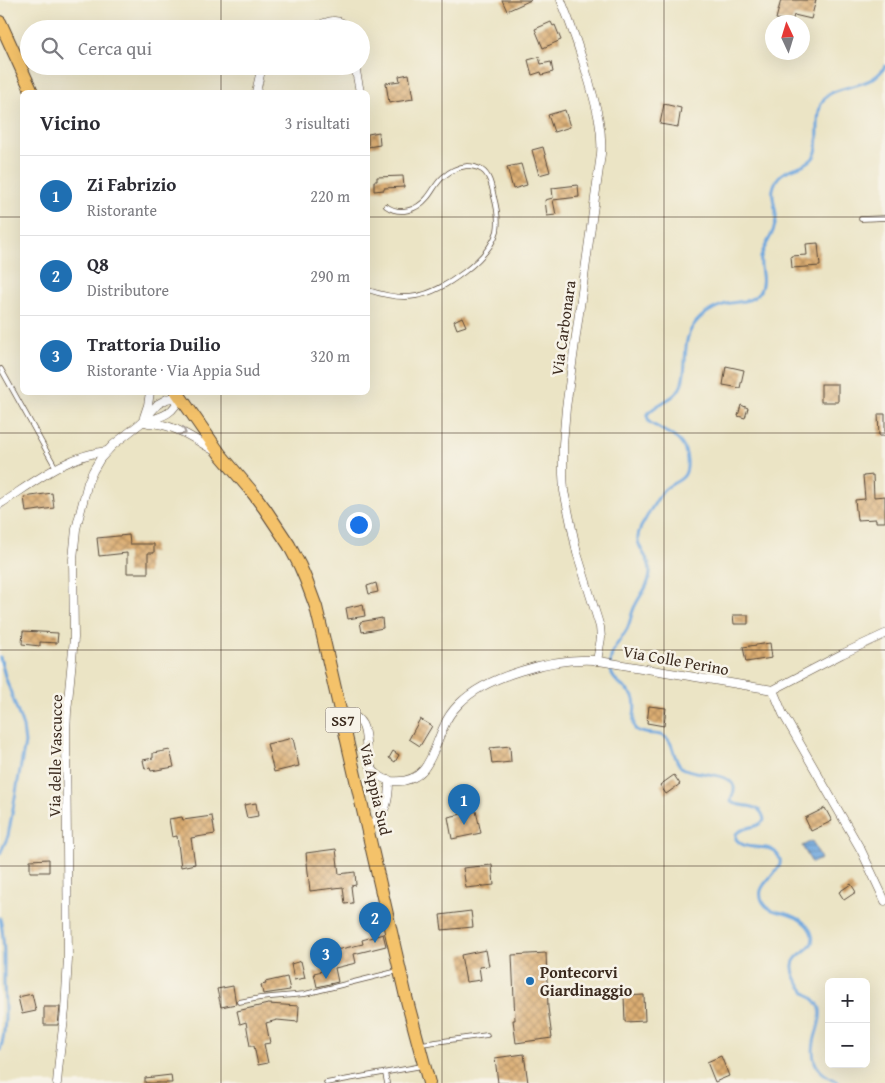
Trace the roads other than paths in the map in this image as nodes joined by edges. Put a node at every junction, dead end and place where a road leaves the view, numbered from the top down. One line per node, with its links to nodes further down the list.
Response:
1 (561, 0): 25 (street, Via Carbonara)
2 (0, 22): 3 (main road)
3 (20, 66)
4 (24, 75): 7 (main road)
5 (260, 75): 8 (street)
6 (357, 75): 9 (street)
7 (31, 90)
8 (256, 90)
9 (360, 90)
10 (386, 206): 13 (lane)
11 (885, 218): 12 (lane)
12 (862, 219)
13 (370, 291)
14 (1, 369): 22 (lane)
15 (149, 395): 19 (street)
16 (175, 395): 19 (street, Via delle Vascucce)
17 (178, 395): 19 (street, Via delle Vascucce)
18 (179, 395): 21 (main road, Via Appia Sud / SS7)
19 (141, 423): 20 (street, Via delle Vascucce); 21 (street, one-way to 21)
20 (107, 451): 22 (street); 37 (street, Via delle Vascucce)
21 (220, 454): 27 (main road, Via Appia Sud / SS7)
22 (56, 468): 23 (street)
23 (0, 504)
24 (885, 634): 26 (street)
25 (599, 661): 26 (street, Via Colle Perino); 28 (street, Via Colle Perino)
26 (772, 690): 30 (street)
27 (342, 712): 28 (street); 29 (main road, Via Appia Sud / SS7)
28 (388, 780): 29 (street)
29 (367, 826): 31 (main road, Via Appia Sud / SS7)
30 (885, 901)
31 (400, 971): 32 (lane); 34 (main road, Via Appia Sud / SS7)
32 (239, 1002)
33 (487, 1035): 34 (lane)
34 (419, 1045): 35 (main road, Via Appia Sud / SS7)
35 (424, 1066): 36 (lane); 40 (main road, Via Appia Sud / SS7)
36 (385, 1073): 38 (lane); 39 (lane)
37 (57, 1083)
38 (326, 1083)
39 (387, 1083)
40 (429, 1083)

